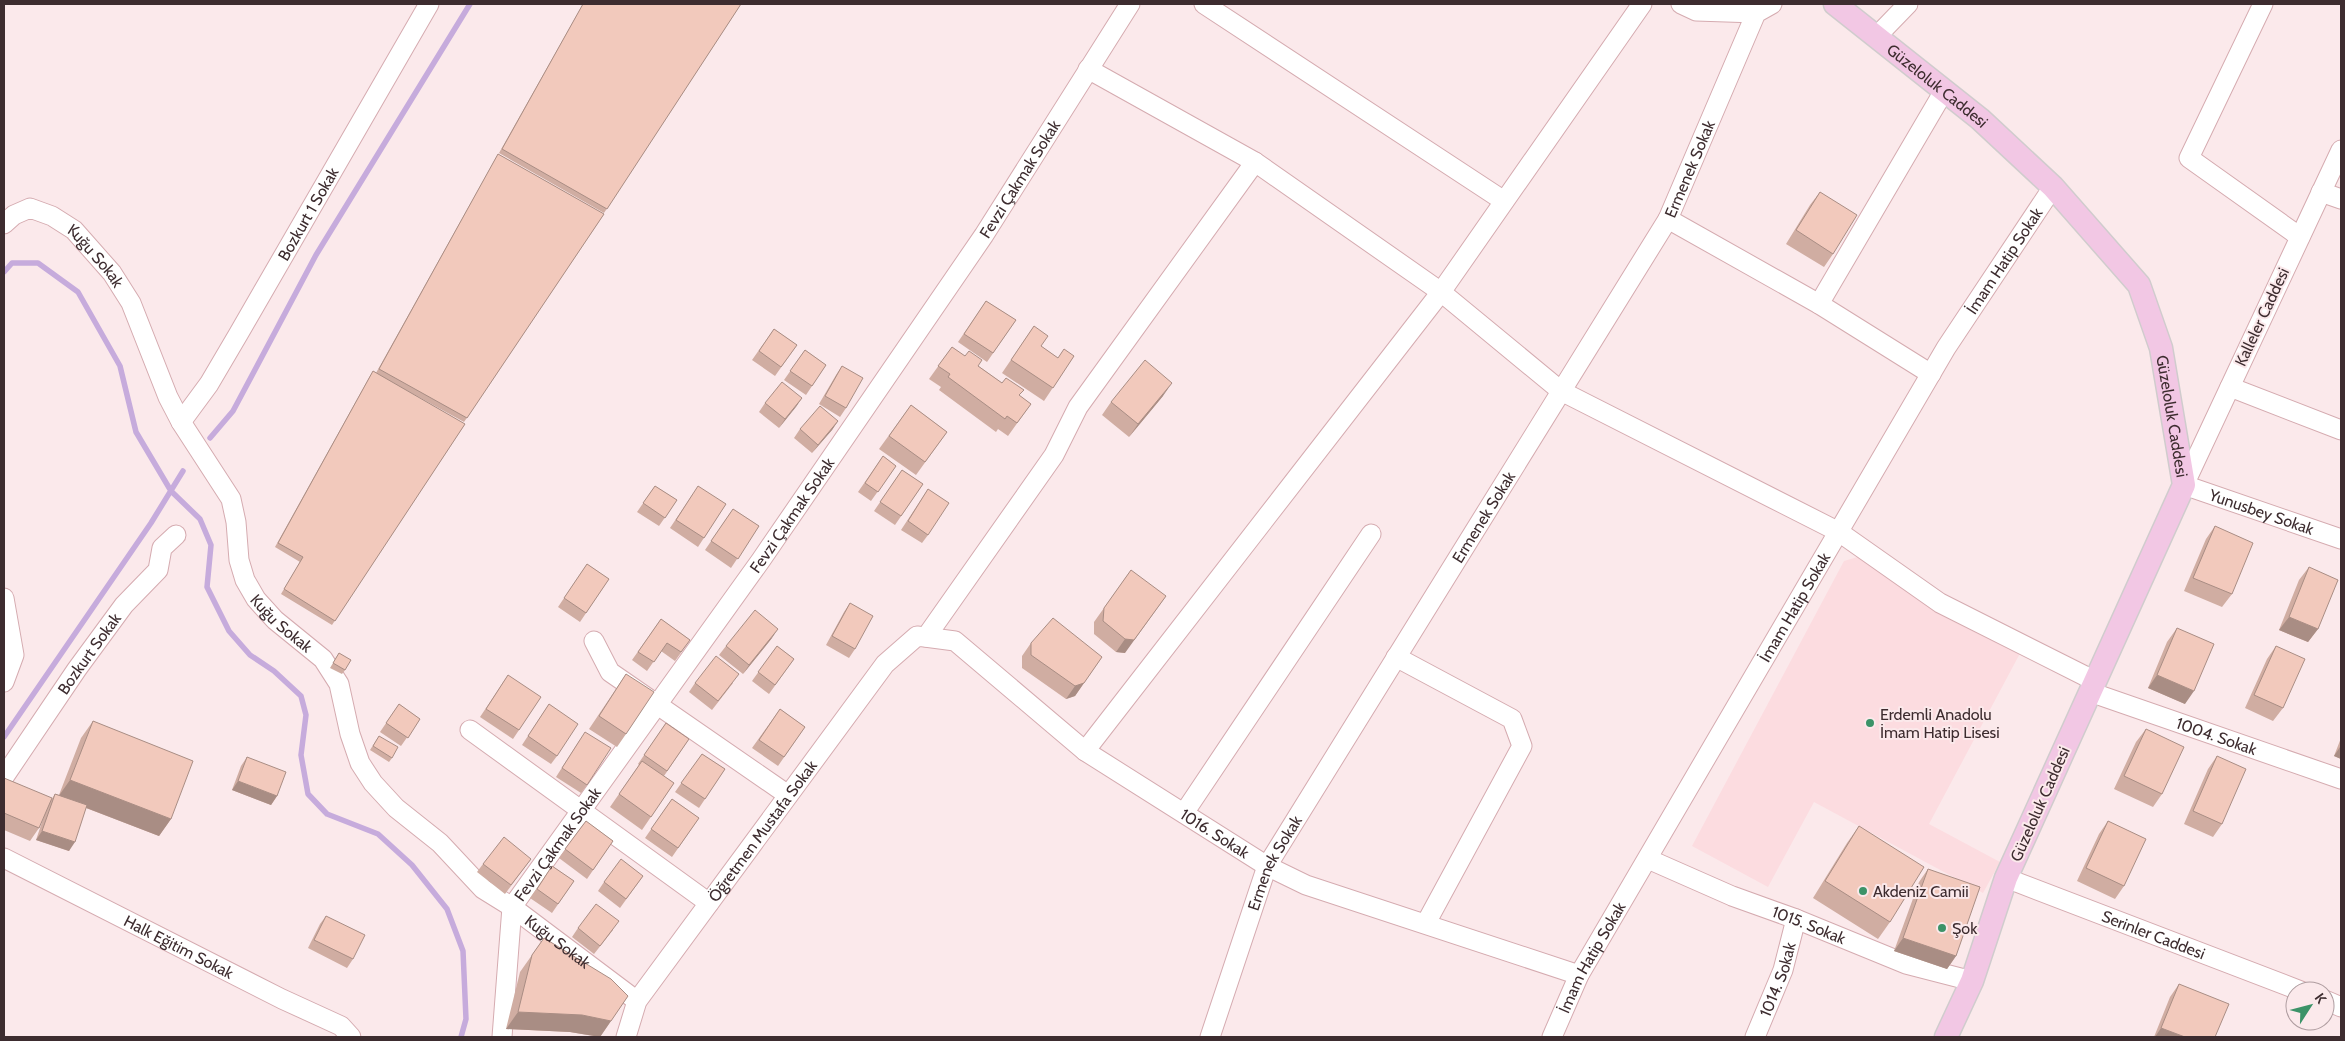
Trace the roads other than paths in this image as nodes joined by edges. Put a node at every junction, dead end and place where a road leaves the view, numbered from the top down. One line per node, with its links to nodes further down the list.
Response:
1 (429, 4): 27 (street, Bozkurt 1 Sokak)
2 (1130, 4): 11 (street, Fevzi Çakmak Sokak)
3 (1204, 4): 18 (street)
4 (1642, 4): 18 (street)
5 (1681, 4): 9 (street)
6 (1835, 4): 10 (main road, Güzeloluk Caddesi)
7 (1908, 4): 10 (street)
8 (2263, 4): 21 (street)
9 (1764, 9): 19 (street, Ermenek Sokak)
10 (1876, 37): 12 (main road, Güzeloluk Caddesi)
11 (1088, 69): 14 (street, 1004. Sokak); 40 (street, Fevzi Çakmak Sokak)
12 (1944, 90): 15 (main road, Güzeloluk Caddesi); 23 (street)
13 (2341, 150): 16 (street, Kalleler Caddesi)
14 (1255, 162): 22 (street, 1004. Sokak); 35 (street, Öğretmen Mustafa Sokak)
15 (2053, 187): 24 (street, İmam Hatip Sokak); 29 (main road, Güzeloluk Caddesi)
16 (2321, 192): 17 (street); 21 (street, Kalleler Caddesi)
17 (2341, 199)
18 (1504, 201): 22 (street)
19 (1668, 219): 23 (street); 26 (street, Ermenek Sokak)
20 (4, 224): 27 (street, Kuğu Sokak)
21 (2300, 236): 25 (street, Kalleler Caddesi)
22 (1441, 292): 26 (street, 1004. Sokak); 42 (street)
23 (1819, 304): 24 (street)
24 (1931, 374): 30 (street, İmam Hatip Sokak)
25 (2230, 387): 28 (street); 29 (street, Kalleler Caddesi)
26 (1560, 392): 30 (street, 1004. Sokak); 37 (street, Ermenek Sokak)
27 (181, 422): 53 (street, Kuğu Sokak)
28 (2341, 430)
29 (2184, 485): 33 (street, Yunusbey Sokak); 39 (main road, Güzeloluk Caddesi)
30 (1839, 532): 39 (street, 1004. Sokak); 49 (street, İmam Hatip Sokak)
31 (1372, 534): 47 (street)
32 (176, 535): 43 (street, Bozkurt Sokak)
33 (2341, 539)
34 (4, 598): 38 (street)
35 (922, 637): 42 (street, 1016. Sokak); 45 (street, Öğretmen Mustafa Sokak)
36 (594, 642): 40 (street)
37 (1396, 657): 50 (street, Ermenek Sokak); 55 (street)
38 (4, 682)
39 (2093, 687): 44 (street, 1004. Sokak); 51 (main road, Güzeloluk Caddesi)
40 (657, 705): 45 (street); 46 (street, Fevzi Çakmak Sokak)
41 (470, 730): 46 (street)
42 (1085, 751): 47 (street, 1016. Sokak)
43 (4, 777)
44 (2341, 779)
45 (788, 795): 52 (street, Öğretmen Mustafa Sokak)
46 (581, 811): 52 (street); 53 (street, Fevzi Çakmak Sokak)
47 (1184, 813): 50 (street, 1016. Sokak)
48 (4, 858): 60 (street, Halk Eğitim Sokak)
49 (1648, 859): 54 (street, 1015. Sokak); 56 (street, İmam Hatip Sokak)
50 (1267, 866): 55 (street, 1016. Sokak); 63 (street, Ermenek Sokak)
51 (2006, 878): 57 (main road, Güzeloluk Caddesi); 58 (street, Serinler Caddesi)
52 (709, 903): 59 (street, Öğretmen Mustafa Sokak)
53 (512, 907): 59 (street, Kuğu Sokak); 61 (street, Fevzi Çakmak Sokak)
54 (1796, 918): 57 (street, 1015. Sokak); 65 (street, 1014. Sokak)
55 (1426, 924): 56 (street, 1016. Sokak)
56 (1579, 975): 64 (street, İmam Hatip Sokak)
57 (1972, 981): 66 (main road, Güzeloluk Caddesi)
58 (2285, 985)
59 (637, 1001): 62 (street, Öğretmen Mustafa Sokak)
60 (351, 1037)
61 (502, 1037)
62 (626, 1037)
63 (1210, 1037)
64 (1552, 1037)
65 (1756, 1037)
66 (1946, 1037)

